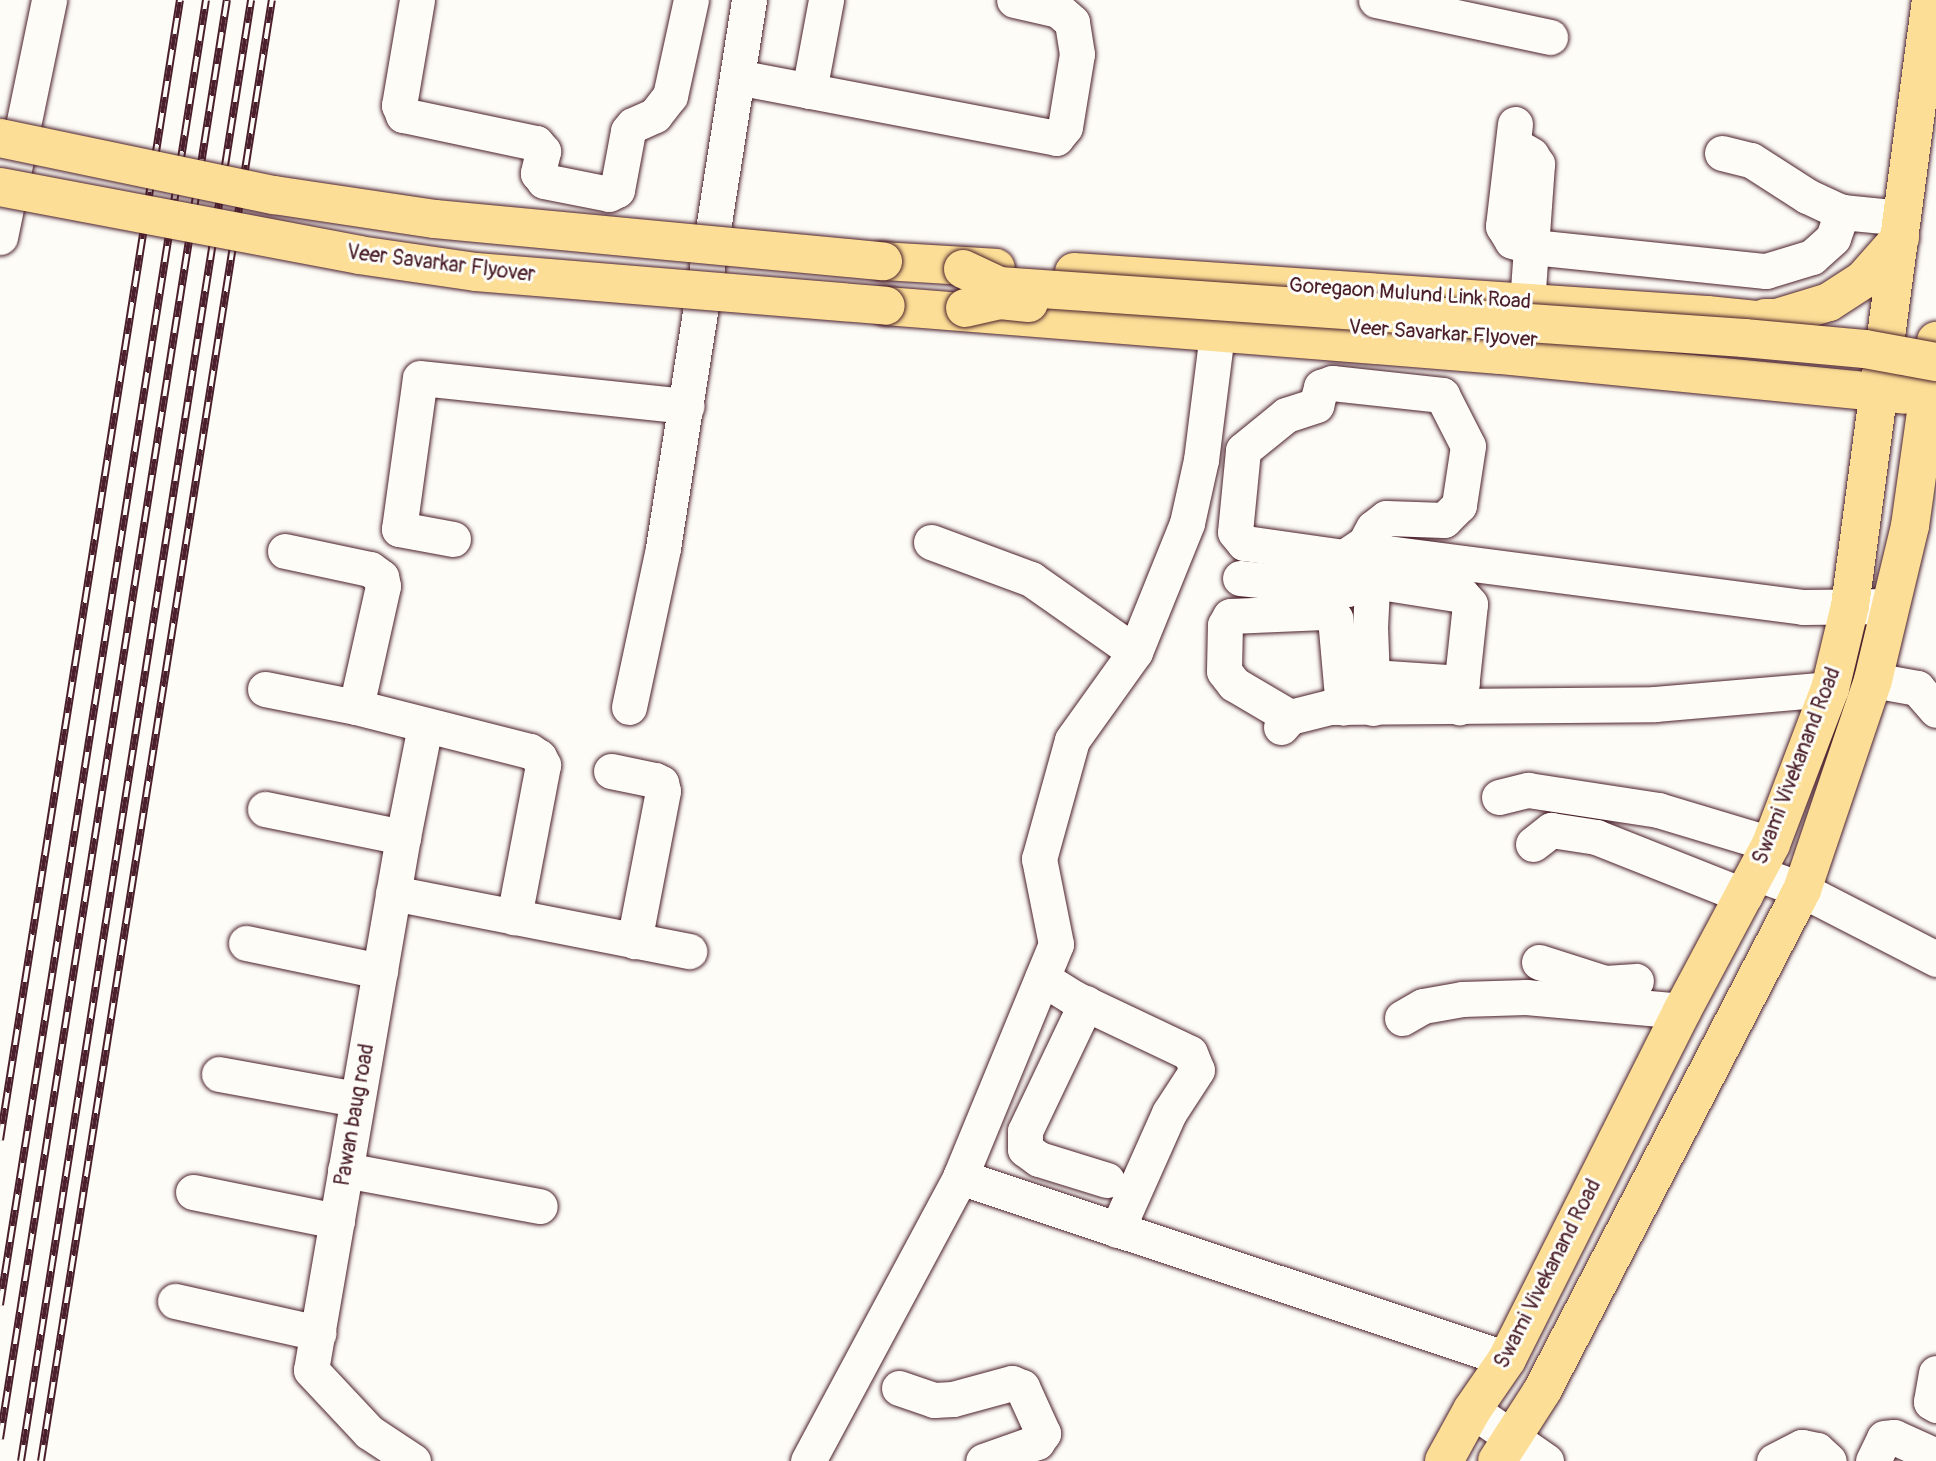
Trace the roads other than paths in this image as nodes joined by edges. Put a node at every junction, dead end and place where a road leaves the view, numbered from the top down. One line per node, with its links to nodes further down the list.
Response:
1 (48, 0): 18 (street)
2 (418, 0): 3 (street)
3 (691, 0)
4 (749, 0): 10 (street)
5 (825, 0): 11 (street)
6 (1014, 0): 11 (street)
7 (1376, 0): 9 (street)
8 (1931, 0): 17 (main road, Swami Vivekanand Road)
9 (1550, 37)
10 (737, 77): 11 (street); 33 (street)
11 (809, 91)
12 (1514, 135): 19 (street)
13 (0, 138): 20 (main road, Veer Savarkar Flyover, bridge)
14 (1722, 153): 16 (street)
15 (0, 187): 23 (main road, Veer Savarkar Flyover, bridge)
16 (1842, 212): 17 (street); 19 (street)
17 (1901, 228): 24 (main road); 25 (main road, Swami Vivekanand Road)
18 (0, 237)
19 (1533, 247): 22 (street)
20 (883, 261): 21 (main road, Goregaon Mulund Link Road)
21 (958, 267): 22 (main road, Goregaon Mulund Link Road); 29 (main road, Veer Savarkar Flyover, bridge)
22 (1527, 303): 24 (main road, Goregaon Mulund Link Road)
23 (958, 310): 26 (main road); 31 (main road, Veer Savarkar Flyover, bridge)
24 (1707, 315): 25 (main road, Goregaon Mulund Link Road)
25 (1885, 333): 27 (main road, Goregaon Mulund Link Road); 30 (main road, Swami Vivekanand Road)
26 (1217, 334): 28 (main road); 41 (street)
27 (1936, 341): 31 (main road, Swami Vivekanand Road)
28 (1444, 352): 30 (main road); 32 (street)
29 (1936, 362)
30 (1880, 391): 31 (main road); 39 (main road, Swami Vivekanand Road)
31 (1934, 392): 34 (main road, Swami Vivekanand Road)
32 (1442, 396): 32 (street)
33 (687, 406): 35 (street); 48 (street)
34 (1923, 518): 40 (main road, Swami Vivekanand Road)
35 (453, 540)
36 (930, 542): 41 (street)
37 (285, 551): 47 (street)
38 (1240, 578): 39 (street)
39 (1850, 606): 40 (street); 44 (main road, Swami Vivekanand Road)
40 (1891, 606): 42 (main road, Swami Vivekanand Road)
41 (1135, 652): 66 (street)
42 (1873, 680): 49 (street); 57 (main road, Swami Vivekanand Road)
43 (265, 689): 47 (street)
44 (1830, 689): 45 (street); 56 (main road, Swami Vivekanand Road)
45 (1461, 695): 46 (street); 46 (street)
46 (1363, 698): 46 (street)
47 (356, 707): 50 (street)
48 (629, 707)
49 (1936, 710)
50 (425, 726): 54 (street, Pawan baug road); 59 (street)
51 (611, 771): 60 (street)
52 (1499, 797): 56 (street)
53 (265, 808): 54 (street)
54 (403, 837): 58 (street, Pawan baug road)
55 (1533, 844): 56 (street)
56 (1757, 871): 57 (street); 67 (main road, Swami Vivekanand Road)
57 (1802, 890): 63 (street); 86 (main road, Swami Vivekanand Road)
58 (393, 893): 59 (street); 65 (street, Pawan baug road)
59 (514, 917): 60 (street)
60 (634, 941): 62 (street)
61 (246, 943): 65 (street)
62 (689, 951)
63 (1936, 959)
64 (1539, 962): 67 (street)
65 (380, 971): 71 (street, Pawan baug road)
66 (1042, 978): 68 (street); 73 (street)
67 (1688, 1001): 69 (street); 81 (main road, Swami Vivekanand Road)
68 (1086, 1003): 76 (street); 78 (street)
69 (1402, 1018)
70 (219, 1074): 71 (street)
71 (357, 1099): 72 (street, Pawan baug road)
72 (345, 1170): 75 (street); 77 (street, Pawan baug road)
73 (960, 1177): 76 (street); 89 (street)
74 (193, 1192): 77 (street)
75 (540, 1206)
76 (1067, 1214): 78 (street)
77 (337, 1221): 80 (street, Pawan baug road)
78 (1117, 1230): 81 (street)
79 (175, 1301): 80 (street)
80 (318, 1333): 88 (street, Pawan baug road)
81 (1507, 1359): 85 (main road, Swami Vivekanand Road)
82 (1936, 1373): 84 (street)
83 (899, 1388): 90 (street)
84 (1936, 1405)
85 (1472, 1410): 86 (street); 91 (main road, Swami Vivekanand Road)
86 (1504, 1448): 92 (street)
87 (1936, 1456): 95 (street)
88 (413, 1461)
89 (808, 1461)
90 (983, 1461)
91 (1444, 1461)
92 (1546, 1461)
93 (1774, 1461): 94 (street)
94 (1829, 1461)
95 (1873, 1461)

